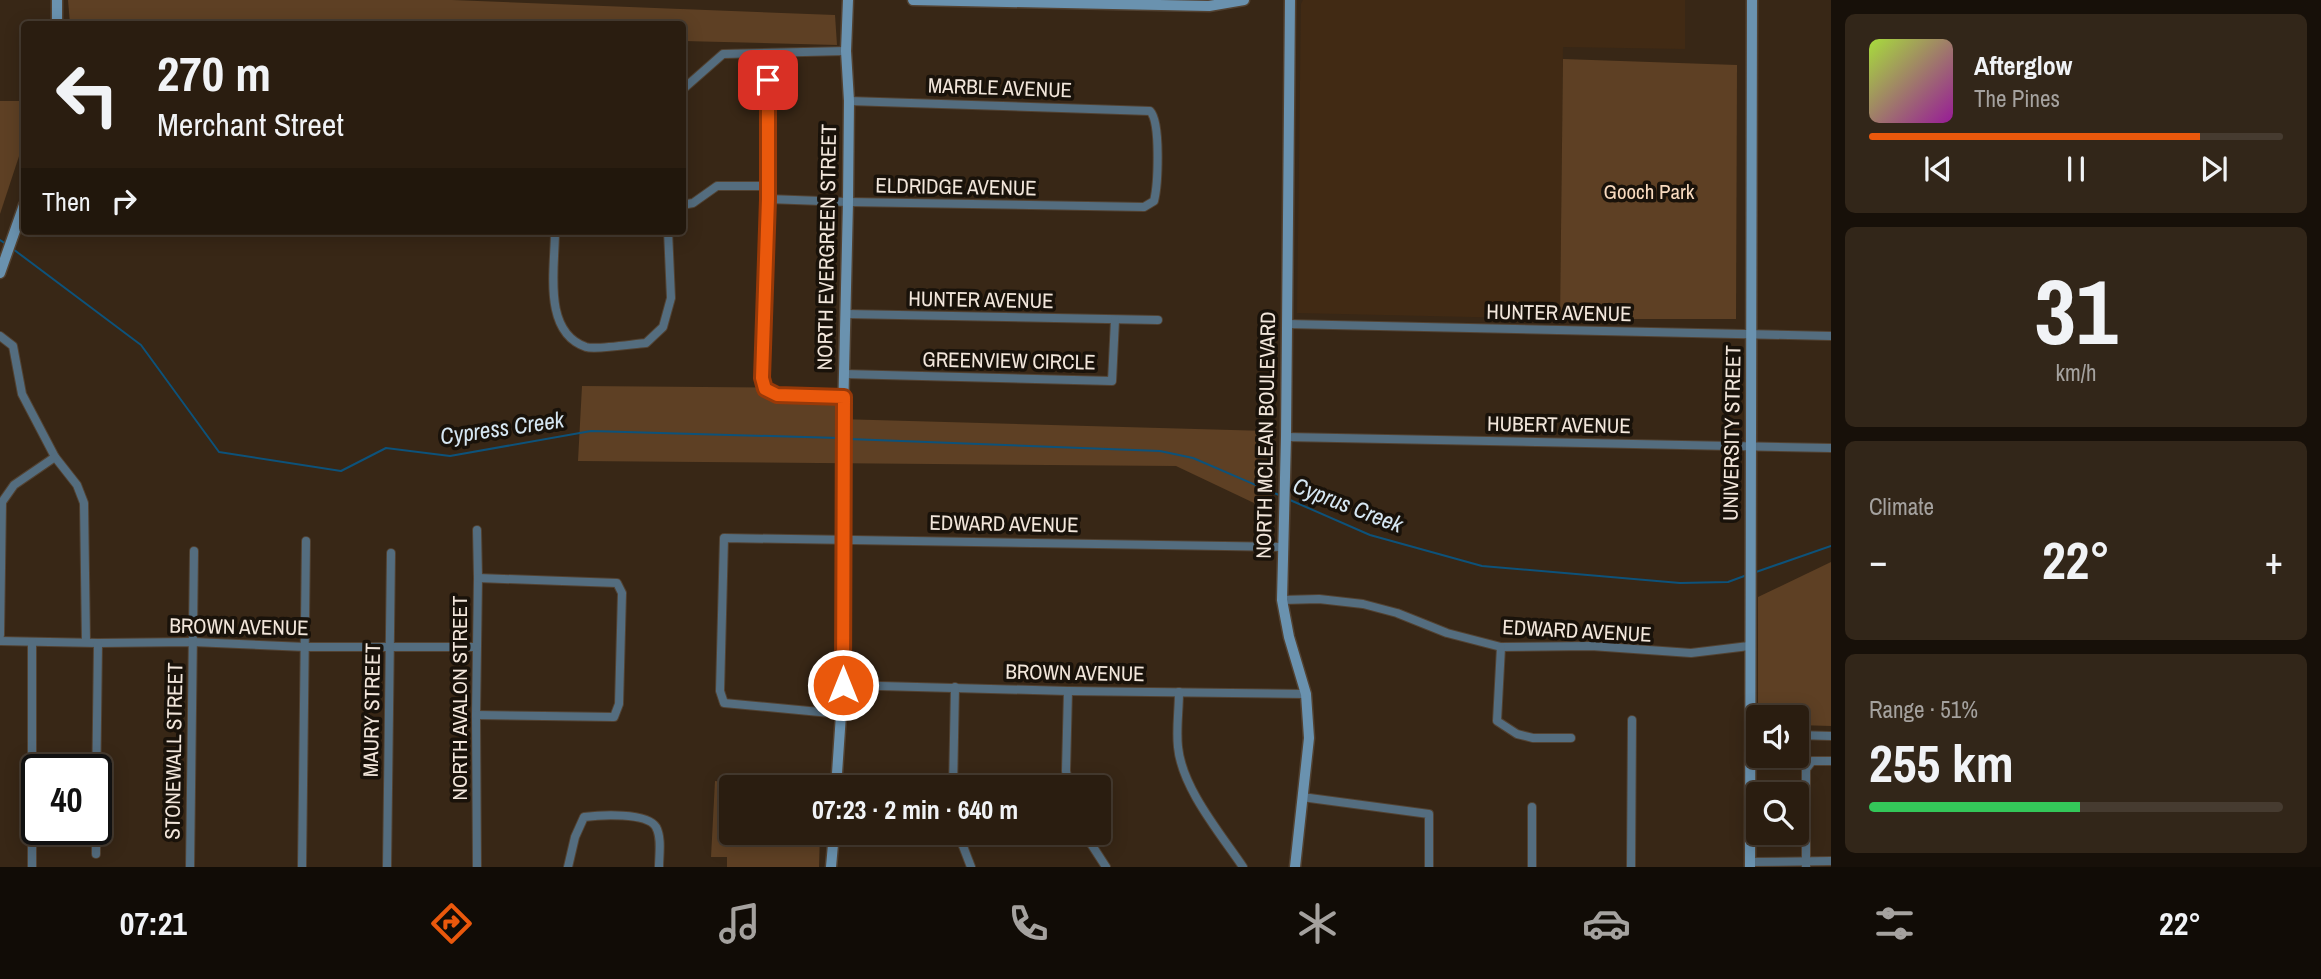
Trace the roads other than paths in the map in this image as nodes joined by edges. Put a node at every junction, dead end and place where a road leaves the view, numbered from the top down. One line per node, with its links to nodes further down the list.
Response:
1 (57, 0): 7 (street)
2 (848, 0): 8 (street, NORTH EVERGREEN STREET)
3 (913, 0): 4 (street)
4 (1244, 0)
5 (1290, 0): 24 (street, NORTH MCLEAN BOULEVARD)
6 (1752, 0): 25 (street, UNIVERSITY STREET)
7 (57, 21)
8 (846, 51): 9 (street); 11 (street, NORTH EVERGREEN STREET)
9 (768, 54): 10 (street); 12 (street)
10 (686, 86)
11 (849, 101): 14 (street, NORTH EVERGREEN STREET); 16 (street, MARBLE AVENUE)
12 (768, 186): 13 (street); 15 (street)
13 (768, 199): 14 (street, ELDRIDGE AVENUE); 29 (street)
14 (848, 202): 16 (street, ELDRIDGE AVENUE); 21 (street, NORTH EVERGREEN STREET)
15 (686, 204)
16 (1144, 207)
17 (21, 214): 20 (street)
18 (555, 235): 19 (street)
19 (668, 235)
20 (1, 272)
21 (846, 314): 22 (street, HUNTER AVENUE); 28 (street, NORTH EVERGREEN STREET)
22 (1115, 320): 23 (street, HUNTER AVENUE); 28 (street, GREENVIEW CIRCLE)
23 (1158, 320)
24 (1287, 324): 25 (street, HUNTER AVENUE); 30 (street, NORTH MCLEAN BOULEVARD)
25 (1752, 335): 27 (street, HUNTER AVENUE); 31 (street, UNIVERSITY STREET)
26 (0, 336): 33 (street)
27 (1831, 336)
28 (844, 374): 29 (street, NORTH EVERGREEN STREET)
29 (844, 397): 35 (street, NORTH EVERGREEN STREET)
30 (1286, 437): 31 (street, HUBERT AVENUE); 37 (street, NORTH MCLEAN BOULEVARD)
31 (1751, 446): 32 (street, HUBERT AVENUE); 49 (street, UNIVERSITY STREET)
32 (1831, 448)
33 (55, 457): 42 (street); 45 (street)
34 (477, 530): 40 (street, NORTH AVALON STREET)
35 (844, 539): 37 (street, EDWARD AVENUE); 53 (street, NORTH EVERGREEN STREET); 59 (street, EDWARD AVENUE)
36 (306, 541): 50 (street)
37 (1284, 547): 41 (street, NORTH MCLEAN BOULEVARD)
38 (194, 551): 46 (street, STONEWALL STREET)
39 (391, 553): 48 (street, MAURY STREET)
40 (478, 578): 51 (street, NORTH AVALON STREET); 60 (street)
41 (1282, 600): 52 (street, EDWARD AVENUE); 57 (street, NORTH MCLEAN BOULEVARD)
42 (0, 635)
43 (0, 641): 44 (street, BROWN AVENUE)
44 (32, 642): 45 (street, BROWN AVENUE); 81 (street)
45 (86, 642): 47 (street, BROWN AVENUE)
46 (193, 642): 47 (street, BROWN AVENUE); 50 (street, BROWN AVENUE); 82 (street, STONEWALL STREET)
47 (98, 643): 65 (street)
48 (391, 646): 50 (street, BROWN AVENUE); 51 (street, BROWN AVENUE); 84 (street, MAURY STREET)
49 (1749, 646): 52 (street, EDWARD AVENUE); 58 (street, UNIVERSITY STREET)
50 (305, 647): 83 (street)
51 (477, 647): 60 (street, NORTH AVALON STREET)
52 (1501, 647): 64 (street)
53 (843, 685): 54 (street, BROWN AVENUE); 59 (street, NORTH EVERGREEN STREET)
54 (955, 687): 55 (street, BROWN AVENUE); 69 (street)
55 (1068, 691): 56 (street, BROWN AVENUE); 70 (street)
56 (1179, 692): 57 (street, BROWN AVENUE); 91 (street)
57 (1306, 694): 71 (street, NORTH MCLEAN BOULEVARD)
58 (1752, 705)
59 (841, 714): 68 (street, NORTH EVERGREEN STREET)
60 (475, 715): 85 (street, NORTH AVALON STREET)
61 (1632, 720): 95 (street)
62 (1809, 735): 63 (street)
63 (1831, 736)
64 (1571, 738)
65 (97, 754)
66 (1831, 761): 79 (street)
67 (1753, 768): 80 (street, UNIVERSITY STREET)
68 (837, 775)
69 (953, 775)
70 (1067, 775)
71 (1302, 797): 92 (street, NORTH MCLEAN BOULEVARD); 93 (street)
72 (1532, 807): 94 (street)
73 (96, 845): 77 (street)
74 (833, 845): 88 (street)
75 (963, 845): 89 (street)
76 (1092, 845): 90 (street)
77 (96, 854)
78 (1831, 861): 79 (street)
79 (1806, 864): 80 (street)
80 (1750, 865)
81 (32, 867)
82 (190, 867)
83 (302, 867)
84 (387, 867)
85 (477, 867)
86 (568, 867): 87 (street)
87 (659, 867)
88 (831, 867)
89 (971, 867)
90 (1106, 867)
91 (1243, 867)
92 (1295, 867)
93 (1429, 867)
94 (1532, 867)
95 (1632, 867)

